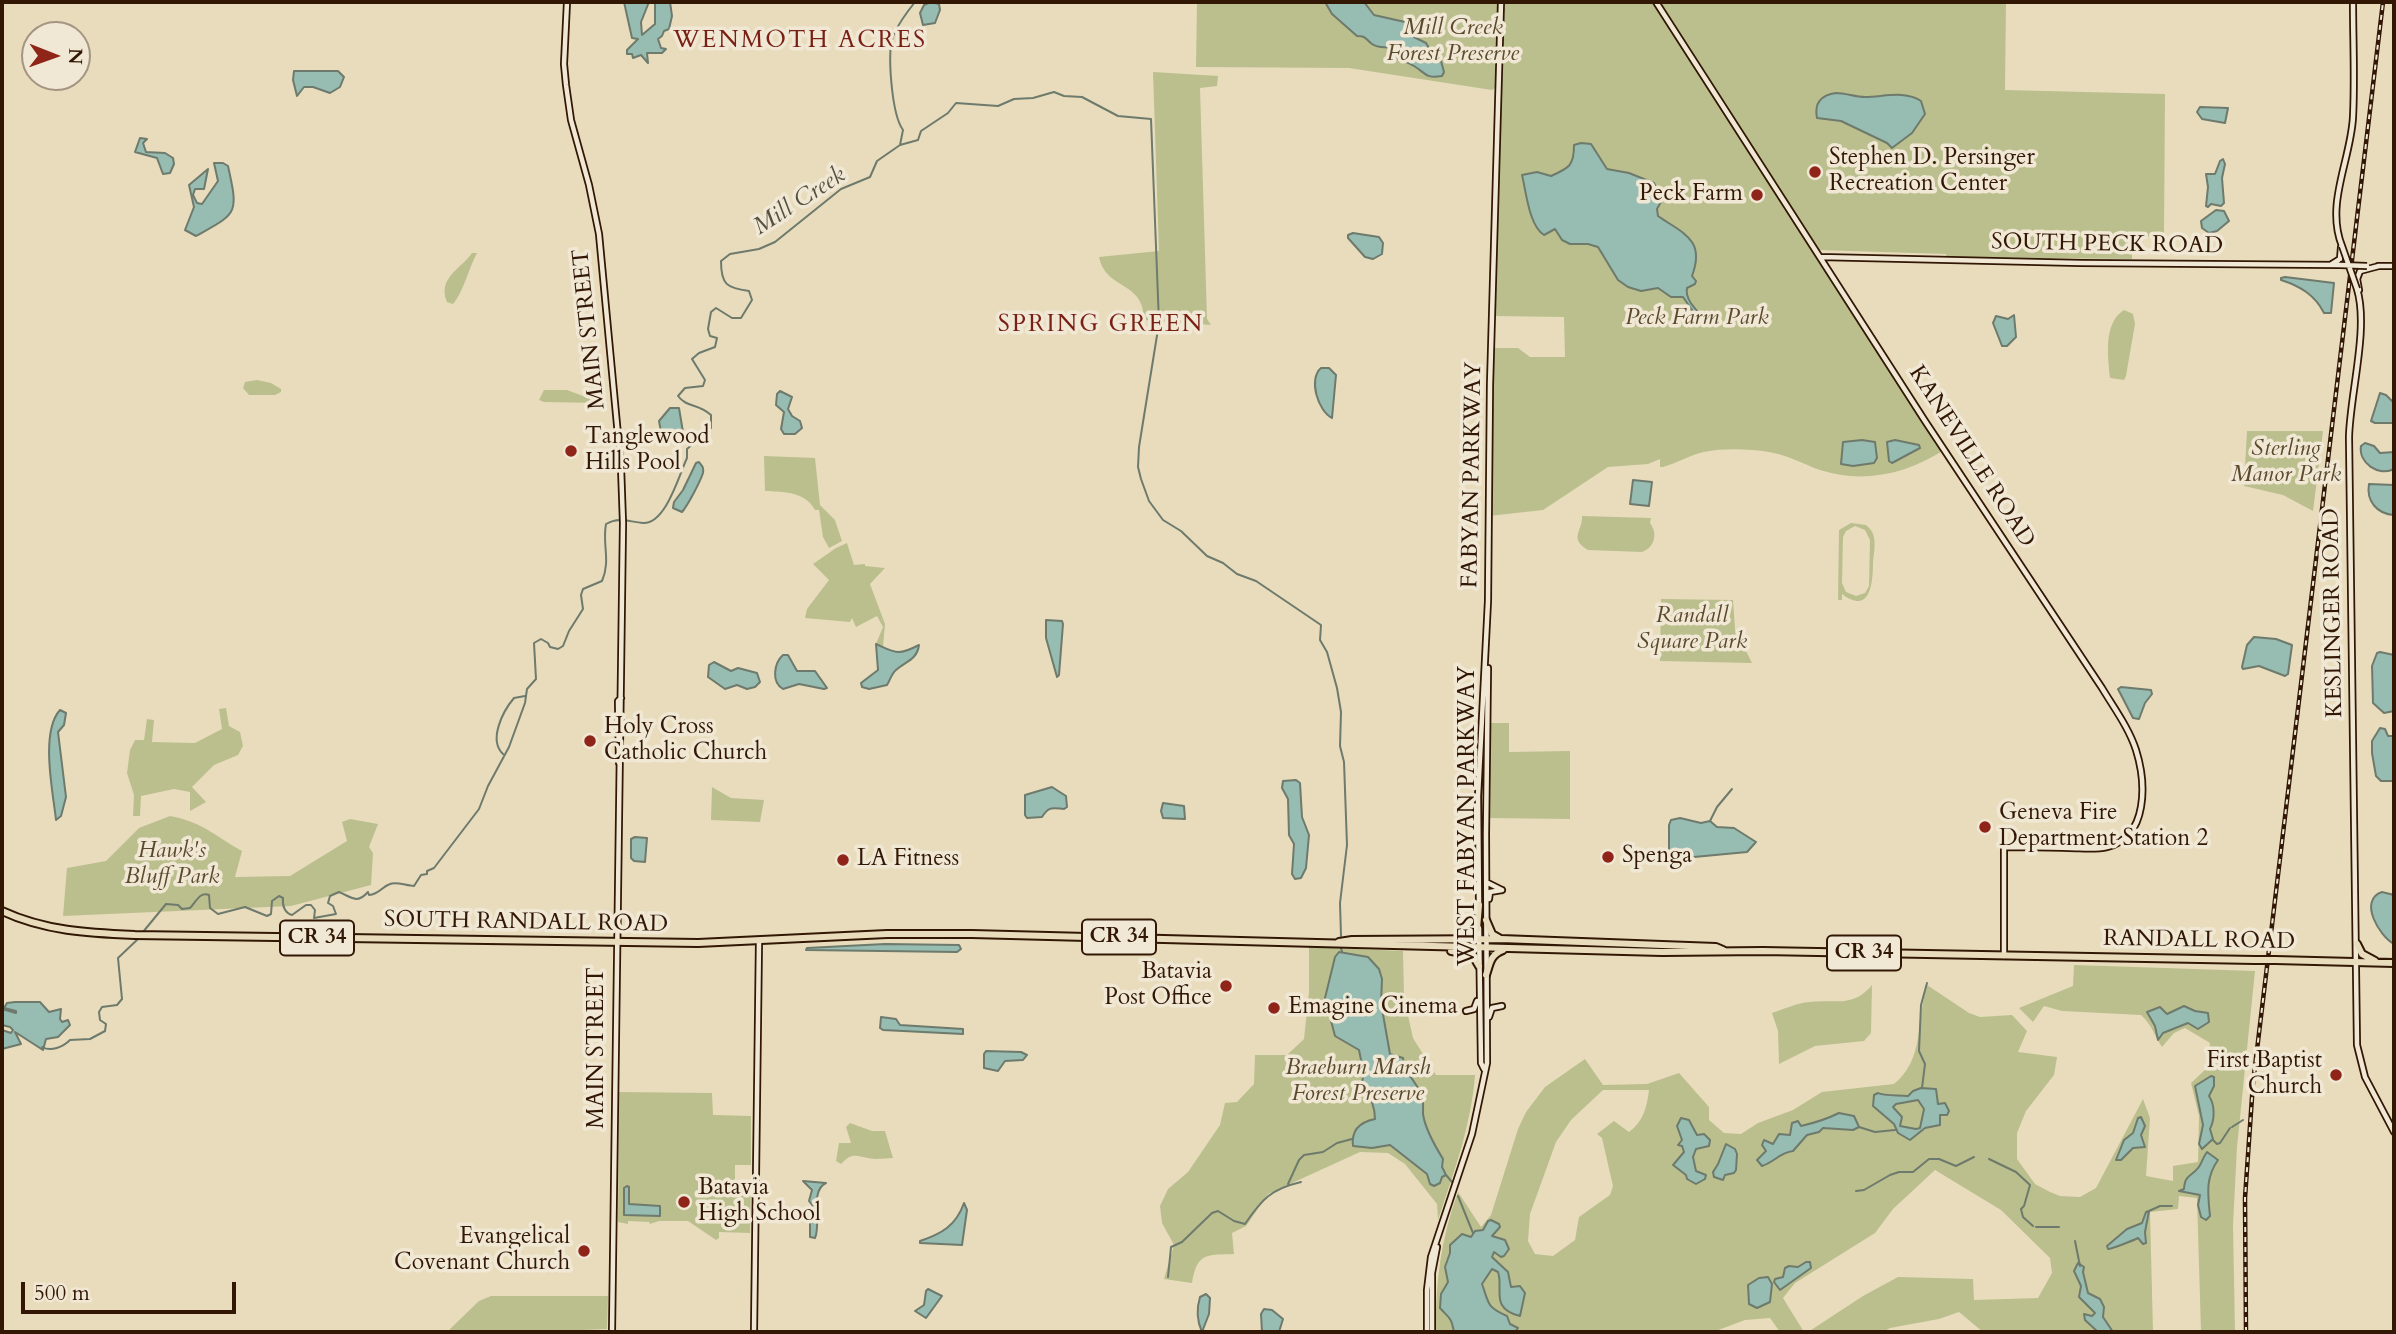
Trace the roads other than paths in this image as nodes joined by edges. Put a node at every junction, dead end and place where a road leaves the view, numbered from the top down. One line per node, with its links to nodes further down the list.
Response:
1 (567, 2): 21 (main road, MAIN STREET)
2 (1502, 2): 12 (main road, FABYAN PARKWAY)
3 (1656, 2): 6 (main road, KANEVILLE ROAD)
4 (2353, 2): 5 (main road, KESLINGER ROAD)
5 (2341, 244): 7 (main road); 8 (main road, KESLINGER ROAD, bridge)
6 (1820, 257): 7 (main road, SOUTH PECK ROAD); 28 (main road, KANEVILLE ROAD)
7 (2324, 264): 8 (main road, SOUTH PECK ROAD, bridge)
8 (2350, 266): 10 (main road, SOUTH PECK ROAD, bridge); 11 (main road, KESLINGER ROAD, bridge)
9 (2394, 266): 10 (main road, SOUTH PECK ROAD)
10 (2379, 267): 11 (main road)
11 (2358, 292): 23 (main road, KESLINGER ROAD)
12 (1487, 646): 13 (main road, WEST FABYAN PARKWAY); 14 (main road, FABYAN PARKWAY)
13 (1486, 881): 16 (main road, WEST FABYAN PARKWAY); 16 (main road)
14 (1479, 905): 17 (main road); 18 (main road, FABYAN PARKWAY)
15 (2, 911): 21 (main road, SOUTH RANDALL ROAD / CR 34)
16 (1486, 920): 18 (main road, WEST FABYAN PARKWAY); 20 (main road)
17 (1462, 939): 18 (main road, CR 34); 22 (main road, CR 34)
18 (1483, 939): 20 (main road, CR 34); 25 (main road, FABYAN PARKWAY)
19 (758, 941): 21 (main road, SOUTH RANDALL ROAD / CR 34); 22 (main road, CR 34); 39 (main road)
20 (1521, 941): 27 (main road, CR 34)
21 (616, 942): 38 (main road, MAIN STREET)
22 (1334, 942): 24 (main road, CR 34)
23 (2357, 944): 29 (main road, KESLINGER ROAD); 30 (main road)
24 (1418, 946): 25 (main road, CR 34); 32 (main road)
25 (1483, 948): 26 (main road, CR 34); 32 (main road, WEST FABYAN PARKWAY); 32 (main road, WEST FABYAN PARKWAY)
26 (1509, 948): 27 (main road, CR 34); 32 (main road)
27 (1725, 950): 28 (main road, CR 34)
28 (2004, 956): 29 (main road, RANDALL ROAD / CR 34, bridge)
29 (2357, 962): 30 (main road, RANDALL ROAD / CR 34); 37 (main road)
30 (2380, 963): 31 (main road, RANDALL ROAD / CR 34)
31 (2394, 963)
32 (1482, 971): 34 (main road); 35 (main road, WEST FABYAN PARKWAY); 36 (main road, WEST FABYAN PARKWAY)
33 (1502, 1006): 35 (main road)
34 (1466, 1011)
35 (1487, 1050): 36 (main road, WEST FABYAN PARKWAY)
36 (1484, 1069): 40 (main road, WEST FABYAN PARKWAY)
37 (2394, 1132)
38 (612, 1332)
39 (754, 1332)
40 (1429, 1332)

